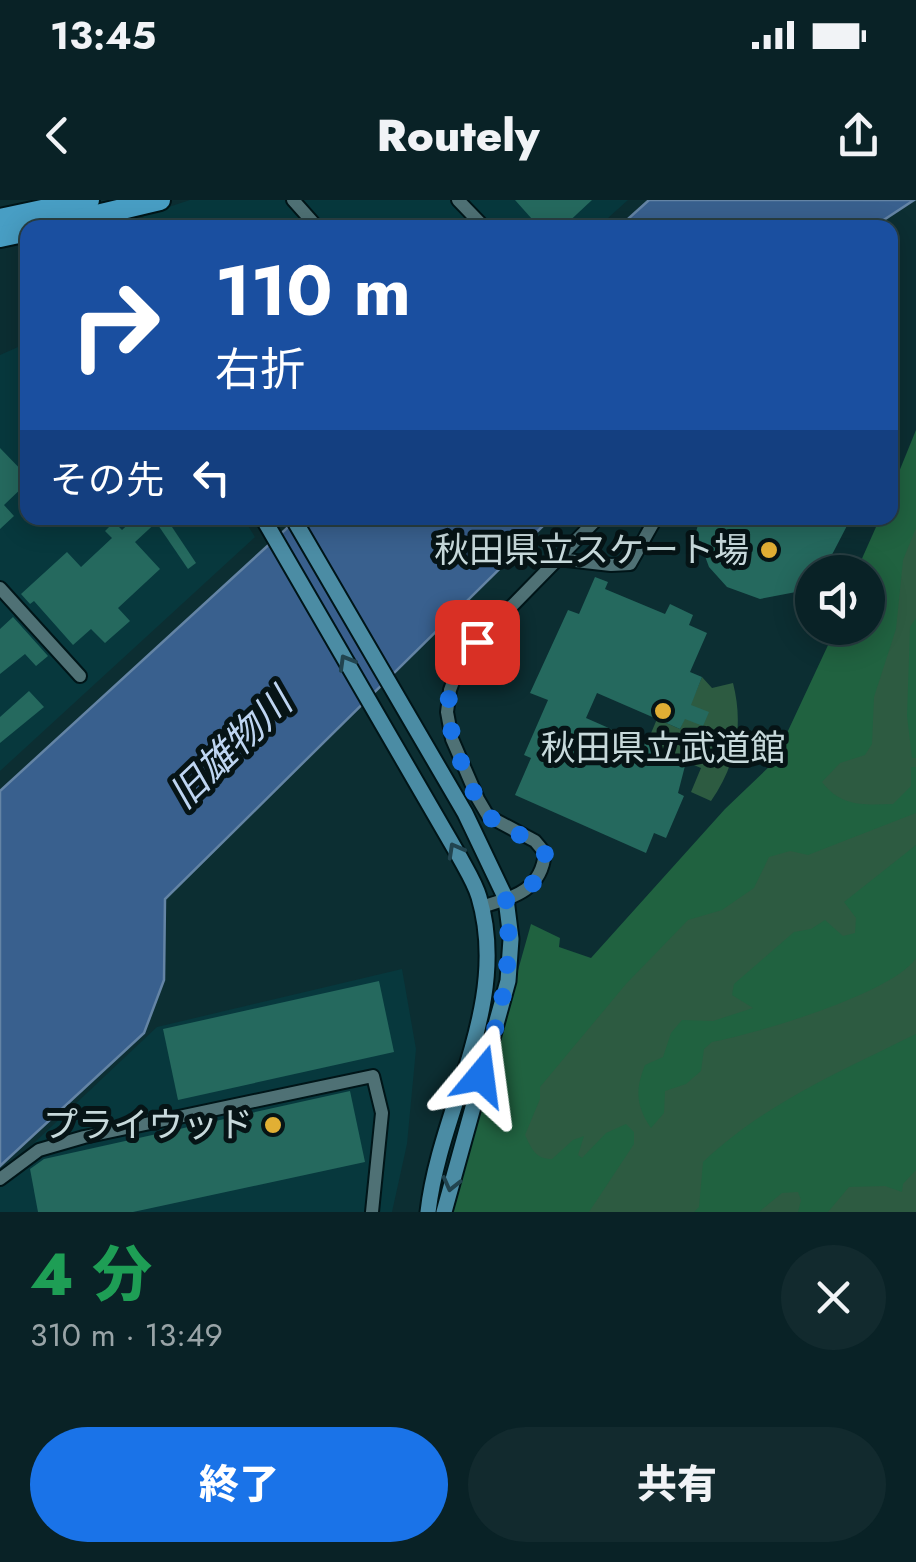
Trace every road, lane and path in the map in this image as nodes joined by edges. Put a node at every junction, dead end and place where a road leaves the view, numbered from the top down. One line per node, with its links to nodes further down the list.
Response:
1 (160, 200): 4 (highway)
2 (293, 200): 7 (street)
3 (458, 200): 8 (street)
4 (100, 214): 5 (highway); 6 (highway)
5 (0, 219)
6 (75, 220)
7 (311, 220)
8 (477, 220)
9 (267, 525): 17 (main road, one-way to 9)
10 (297, 525): 16 (main road)
11 (591, 525): 13 (street)
12 (652, 525): 13 (street)
13 (558, 559): 16 (street)
14 (0, 588): 15 (street)
15 (80, 676)
16 (506, 899): 17 (street); 21 (main road, one-way to 21)
17 (481, 907): 20 (main road)
18 (0, 1180): 19 (street)
19 (372, 1212)
20 (428, 1212)
21 (444, 1212)

